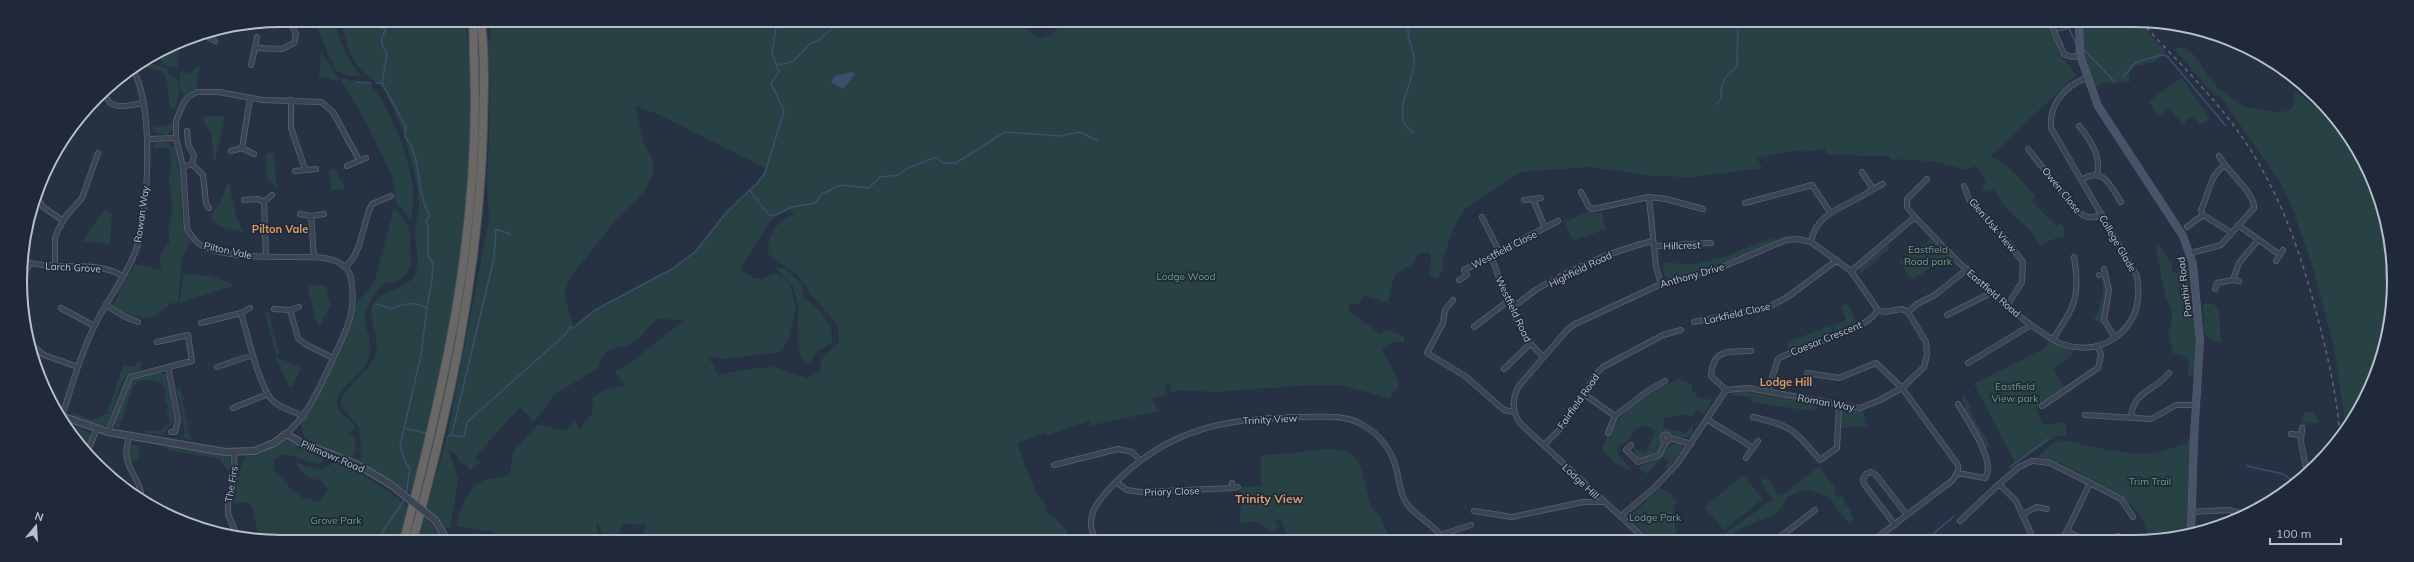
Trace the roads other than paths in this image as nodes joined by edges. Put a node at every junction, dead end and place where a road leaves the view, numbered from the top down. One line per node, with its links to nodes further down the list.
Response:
1 (293, 27): 9 (street)
2 (473, 27): 204 (highway)
3 (481, 27): 205 (highway)
4 (2052, 27): 10 (street)
5 (2079, 27): 10 (main road, Ponthir Road)
6 (257, 37): 9 (street)
7 (209, 38): 8 (street)
8 (215, 41)
9 (255, 48): 11 (street)
10 (2080, 55): 13 (main road, Ponthir Road)
11 (251, 65)
12 (135, 73): 17 (street, Rowan Way)
13 (2086, 78): 40 (street, College Glade); 80 (main road, Ponthir Road)
14 (250, 98): 16 (street, Pilton Vale); 20 (street, Pilton Vale); 22 (street)
15 (108, 100): 17 (street)
16 (291, 100): 29 (street, Pilton Vale); 34 (street)
17 (144, 103): 21 (street, Rowan Way)
18 (2079, 126): 38 (street)
19 (187, 130): 30 (street)
20 (176, 138): 21 (street); 33 (street, Pilton Vale)
21 (148, 139): 95 (street, Rowan Way)
22 (242, 148): 24 (street); 26 (street)
23 (2028, 149): 63 (street, Owen Close)
24 (231, 151)
25 (98, 153): 68 (street)
26 (254, 154)
27 (2219, 156): 32 (street)
28 (366, 158): 29 (street)
29 (359, 160): 31 (street)
30 (192, 164): 33 (street); 58 (street)
31 (347, 166)
32 (2224, 166): 64 (street); 70 (street)
33 (183, 167): 83 (street, Pilton Vale)
34 (305, 169): 35 (street); 36 (street)
35 (316, 169)
36 (295, 171)
37 (1862, 172): 43 (street)
38 (2097, 175): 40 (street); 49 (street)
39 (1927, 179): 67 (street)
40 (2081, 180): 63 (street, College Glade)
41 (1883, 184): 43 (street)
42 (1964, 186): 105 (street, Glen Usk View)
43 (1873, 188): 60 (street)
44 (1581, 192): 48 (street)
45 (2123, 193): 49 (street)
46 (272, 195): 55 (street)
47 (391, 196): 91 (street)
48 (1649, 197): 59 (street); 77 (street)
49 (2117, 197): 57 (street)
50 (1541, 198): 51 (street)
51 (1533, 199): 53 (street); 72 (street)
52 (244, 200): 55 (street)
53 (1524, 200)
54 (40, 201): 68 (street)
55 (264, 202): 83 (street, Pilton Vale)
56 (1745, 202): 60 (street)
57 (2121, 202)
58 (209, 208)
59 (1703, 210)
60 (1830, 212): 75 (street)
61 (300, 214): 65 (street)
62 (324, 214): 65 (street)
63 (2102, 214): 123 (street, College Glade)
64 (2204, 215): 71 (street); 73 (street)
65 (311, 216): 84 (street)
66 (1482, 217): 79 (street)
67 (1915, 217): 92 (street, Eastfield Road); 93 (street)
68 (62, 220): 89 (street)
69 (1558, 221): 72 (street, Westfield Close)
70 (2238, 225): 73 (street); 74 (street)
71 (2186, 227)
72 (1544, 228): 79 (street, Westfield Close)
73 (2232, 233): 80 (street)
74 (2258, 240): 81 (street); 97 (street)
75 (1810, 242): 86 (street, Anthony Drive); 99 (street, Anthony Drive)
76 (1711, 243): 77 (street, Hillcrest)
77 (1653, 244): 99 (street); 106 (street, Highfield Road)
78 (2283, 250): 81 (street)
79 (1499, 251): 82 (street, Westfield Close)
80 (2191, 253): 148 (main road, Ponthir Road)
81 (2280, 255): 87 (street)
82 (1491, 256): 96 (street, Westfield Close); 103 (street, Westfield Road)
83 (266, 257): 84 (street, Pilton Vale)
84 (314, 257): 91 (street, Pilton Vale)
85 (2074, 257): 124 (street)
86 (1837, 260): 93 (street, Anthony Drive); 117 (street, Larkfield Close)
87 (2276, 261)
88 (30, 263): 89 (street, Larch Grove); 90 (street)
89 (55, 266): 95 (street, Larch Grove)
90 (28, 267)
91 (345, 267): 132 (street)
92 (1967, 269): 101 (street, Eastfield Road); 113 (street)
93 (1851, 271): 112 (street, Anthony Drive)
94 (2099, 275): 123 (street)
95 (123, 276): 104 (street, Rowan Way)
96 (1459, 280)
97 (2233, 280): 98 (street); 100 (street)
98 (2239, 281)
99 (1661, 284): 131 (street, Anthony Drive)
100 (2215, 289)
101 (1992, 293): 105 (street, Eastfield Road); 115 (street)
102 (1453, 300): 153 (street)
103 (1508, 301): 106 (street, Westfield Road); 121 (street)
104 (106, 305): 116 (street); 120 (street, Rowan Way)
105 (2007, 306): 119 (street, Eastfield Road)
106 (1512, 307): 126 (street, Westfield Road)
107 (61, 308): 120 (street)
108 (250, 308): 114 (street)
109 (274, 308): 111 (street)
110 (299, 308): 111 (street)
111 (290, 310): 132 (street)
112 (1878, 310): 113 (street); 143 (street, Caesar Crescent)
113 (1908, 312): 141 (street)
114 (241, 313): 118 (street); 130 (street)
115 (1947, 314)
116 (138, 322)
117 (1694, 322)
118 (201, 323)
119 (2031, 325): 124 (street, College Glade); 133 (street)
120 (94, 326): 134 (street, Rowan Way)
121 (1474, 327)
122 (1681, 330): 145 (street, Fairfield Road)
123 (2115, 338): 127 (street, College Glade)
124 (2053, 339): 127 (street, College Glade)
125 (157, 342): 135 (street)
126 (1530, 344): 131 (street, Westfield Road); 137 (street)
127 (2098, 346): 149 (street)
128 (37, 349): 134 (street)
129 (1750, 351): 142 (street)
130 (253, 355): 136 (street); 144 (street)
131 (1544, 357): 153 (street, Anthony Drive)
132 (333, 358): 154 (street)
133 (1968, 362)
134 (78, 367): 151 (street, Rowan Way)
135 (168, 367): 163 (street); 164 (street)
136 (217, 367)
137 (1504, 369)
138 (1807, 373): 141 (street)
139 (2167, 374): 158 (street)
140 (1665, 382): 155 (street)
141 (1902, 388): 147 (street, Roman Way); 181 (street)
142 (1726, 390): 143 (street, Roman Way); 159 (street)
143 (1768, 392): 147 (street, Roman Way)
144 (268, 394): 150 (street); 154 (street)
145 (1584, 394): 155 (street); 172 (street, Fairfield Road)
146 (1958, 404): 181 (street)
147 (1839, 405): 156 (street)
148 (2196, 405): 158 (street); 191 (main road, Ponthir Road)
149 (2042, 406)
150 (233, 408)
151 (62, 410)
152 (2089, 410): 158 (street)
153 (1514, 412): 160 (street, Anthony Drive)
154 (304, 416): 166 (street)
155 (1616, 416): 165 (street)
156 (1753, 417)
157 (67, 418): 162 (street)
158 (2130, 418)
159 (1707, 419): 171 (street); 175 (street)
160 (1517, 420): 172 (street, Lodge Hill)
161 (2302, 428): 168 (street)
162 (97, 429): 163 (street); 174 (street)
163 (108, 432): 169 (street)
164 (170, 432)
165 (1608, 433)
166 (286, 434): 176 (street); 206 (street, Pillmawr Road, bridge)
167 (2291, 434): 168 (street)
168 (2301, 436): 180 (street)
169 (129, 437): 176 (street); 186 (street)
170 (1758, 441): 175 (street)
171 (1691, 444): 173 (street); 195 (street)
172 (1544, 445): 187 (street, Lodge Hill)
173 (1631, 445)
174 (90, 448)
175 (1753, 448): 177 (street)
176 (234, 452): 201 (street, The Firs)
177 (1746, 458)
178 (1140, 460): 179 (street); 182 (street, Trinity View); 208 (street, Trinity View)
179 (1054, 464)
180 (2306, 467)
181 (1957, 473): 194 (street)
182 (1116, 482): 185 (street, Priory Close); 207 (street, Trinity View)
183 (2090, 483): 184 (street); 196 (street); 202 (street)
184 (2000, 484): 193 (street); 197 (street)
185 (1238, 487)
186 (138, 491)
187 (1604, 502): 190 (street); 195 (street, Lodge Hill)
188 (2047, 509): 193 (street)
189 (1815, 510): 203 (street)
190 (1474, 511)
191 (2191, 512): 192 (street); 200 (main road, Ponthir Road)
192 (2239, 512)
193 (2023, 514): 212 (street)
194 (1907, 515): 198 (street); 198 (street)
195 (1621, 516): 210 (street, Lodge Hill)
196 (2133, 517)
197 (1960, 520)
198 (1895, 524): 211 (street)
199 (1471, 525): 209 (street)
200 (2191, 528)
201 (235, 531)
202 (2067, 531): 213 (street); 214 (street)
203 (1784, 534)
204 (405, 535)
205 (414, 535)
206 (444, 535)
207 (1094, 535)
208 (1438, 535)
209 (1449, 535)
210 (1641, 535)
211 (1881, 535)
212 (2032, 535)
213 (2064, 535)
214 (2075, 535)

